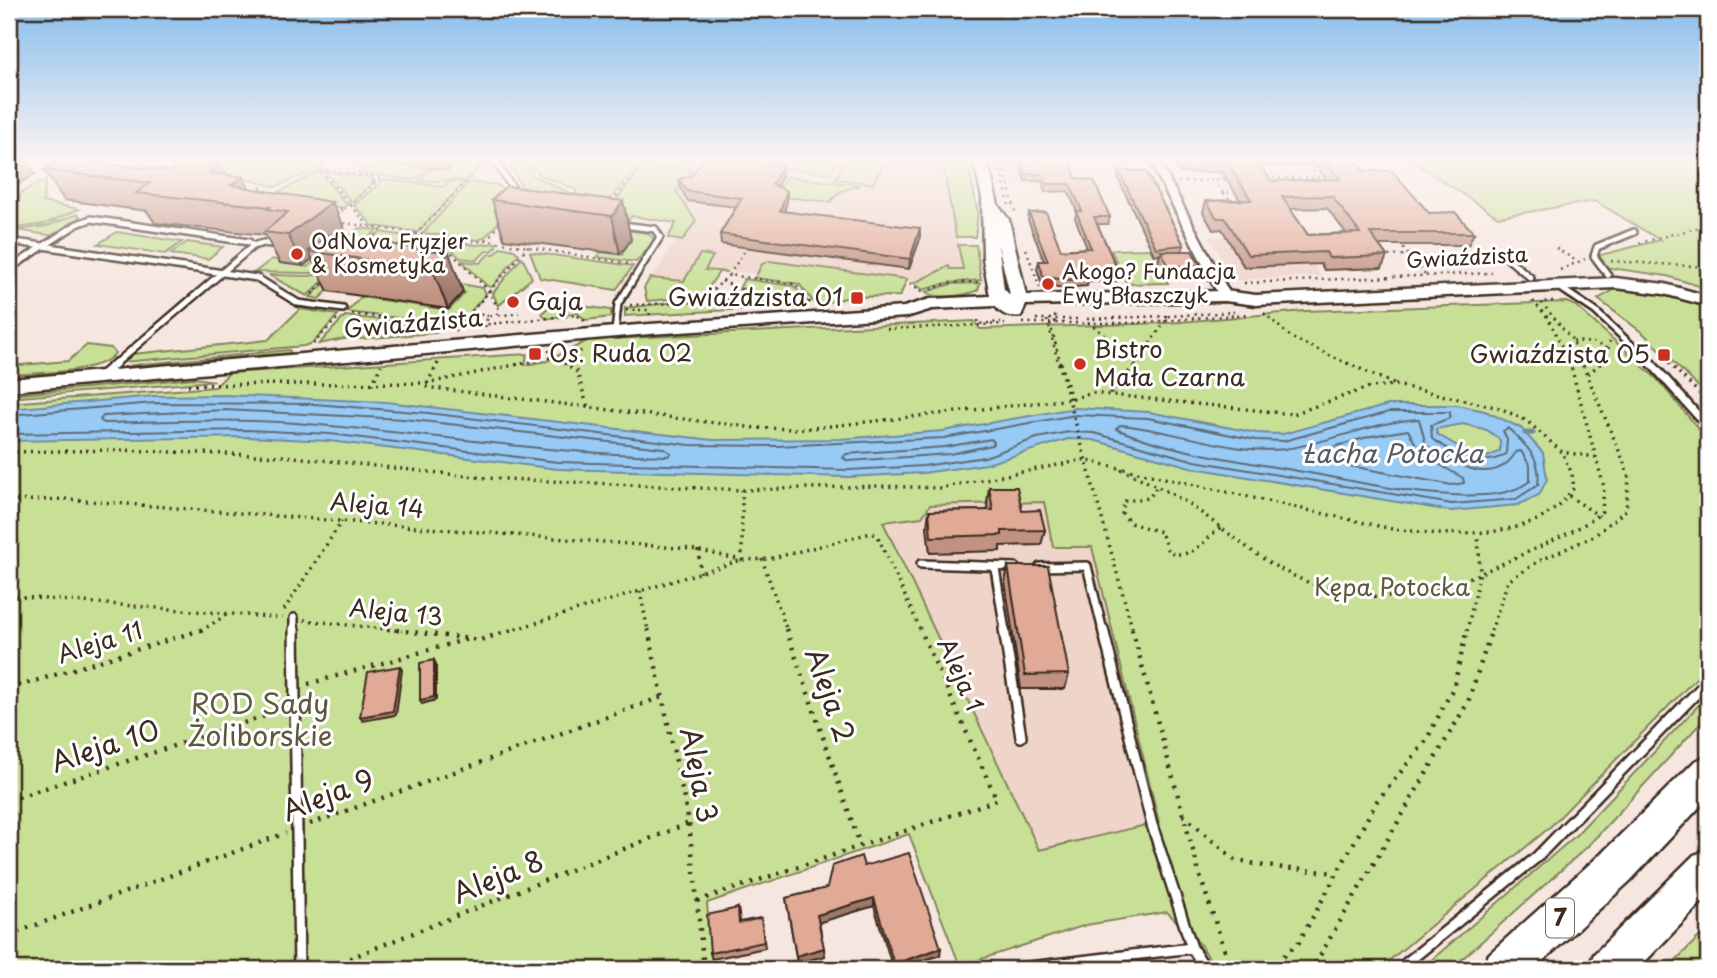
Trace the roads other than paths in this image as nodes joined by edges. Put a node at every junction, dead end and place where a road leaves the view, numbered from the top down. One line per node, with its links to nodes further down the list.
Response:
1 (990, 205): 18 (street)
2 (992, 205): 20 (street)
3 (1175, 205): 16 (street)
4 (618, 224): 23 (lane)
5 (1634, 232): 13 (lane)
6 (9, 241): 7 (lane)
7 (43, 246): 8 (lane); 11 (lane); 12 (lane)
8 (253, 246): 9 (lane); 12 (lane)
9 (284, 246)
10 (1507, 258): 14 (lane)
11 (9, 269)
12 (225, 272): 21 (lane); 24 (lane)
13 (1605, 272): 14 (street, Gwiaździsta); 17 (street, Gwiaździsta)
14 (1526, 275): 15 (street); 16 (street, Gwiaździsta)
15 (1557, 286): 16 (street, Gwiaździsta); 19 (street, Gwiaździsta); 26 (lane)
16 (1231, 290): 20 (street, Gwiaździsta)
17 (1708, 296)
18 (1000, 301): 20 (street); 22 (street, Gwiaździsta)
19 (1708, 301)
20 (1016, 307): 22 (street, Gwiaździsta)
21 (343, 309)
22 (906, 312): 23 (street, Gwiaździsta)
23 (615, 331): 24 (street, Gwiaździsta)
24 (101, 376): 25 (street, Gwiaździsta)
25 (9, 385)
26 (1708, 427)
27 (921, 564): 30 (lane)
28 (1020, 567): 30 (lane)
29 (1032, 567): 36 (lane)
30 (995, 568): 33 (lane)
31 (293, 618): 37 (lane)
32 (1708, 681): 40 (lane)
33 (1021, 737)
34 (1708, 773): 41 (highway, 7)
35 (1708, 869): 42 (highway)
36 (1192, 948): 38 (lane); 39 (lane)
37 (299, 969)
38 (1012, 969)
39 (1206, 969)
40 (1399, 969)
41 (1504, 969)
42 (1609, 969)

